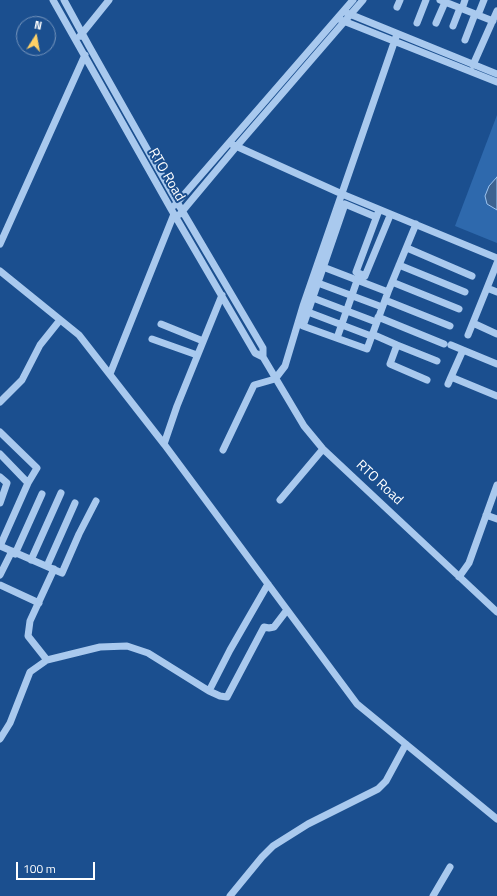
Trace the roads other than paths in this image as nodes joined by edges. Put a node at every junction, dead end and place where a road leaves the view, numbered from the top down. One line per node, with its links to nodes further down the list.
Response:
1 (53, 0): 25 (street, RTO Road)
2 (63, 0): 22 (street, RTO Road)
3 (109, 0): 22 (street)
4 (353, 0): 14 (street)
5 (363, 0): 15 (street)
6 (400, 0): 11 (street)
7 (426, 0): 19 (street)
8 (465, 0): 12 (street)
9 (484, 0): 16 (street)
10 (444, 1): 12 (street); 20 (street)
11 (396, 7)
12 (461, 8): 16 (street); 21 (street)
13 (497, 11): 18 (street)
14 (343, 12): 15 (street); 17 (street)
15 (350, 15): 17 (street); 23 (street)
16 (476, 15): 18 (street); 24 (street)
17 (341, 20): 26 (street); 32 (street)
18 (492, 21): 29 (street)
19 (417, 23)
20 (436, 23)
21 (453, 26)
22 (82, 34): 25 (street); 27 (street, RTO Road)
23 (397, 34): 26 (street); 29 (street)
24 (465, 40)
25 (76, 41): 28 (street, RTO Road)
26 (394, 42): 31 (street); 33 (street)
27 (89, 46): 28 (street); 34 (street, RTO Road)
28 (84, 57): 37 (street, RTO Road); 41 (street)
29 (474, 65): 30 (street)
30 (497, 74)
31 (497, 82)
32 (232, 145): 33 (street); 34 (street); 36 (street)
33 (342, 194): 35 (street); 85 (street)
34 (177, 202): 36 (street, RTO Road); 37 (street)
35 (379, 209): 38 (street); 40 (street)
36 (182, 211): 37 (street); 43 (street, RTO Road)
37 (174, 214): 45 (street, RTO Road); 83 (street)
38 (376, 216): 48 (street); 51 (street)
39 (389, 218): 51 (street)
40 (416, 224): 42 (street); 44 (street)
41 (0, 244)
42 (406, 248): 47 (street); 50 (street)
43 (209, 255): 45 (street); 80 (street, RTO Road)
44 (497, 258)
45 (201, 259): 58 (street, RTO Road)
46 (497, 263): 54 (street)
47 (399, 265): 52 (street); 56 (street)
48 (324, 267): 51 (street); 53 (street)
49 (0, 271): 66 (street)
50 (472, 276)
51 (358, 277): 55 (street); 59 (street)
52 (392, 282): 55 (street); 62 (street)
53 (318, 283): 59 (street); 60 (street)
54 (487, 288): 57 (street); 67 (street)
55 (388, 292): 61 (street)
56 (465, 292)
57 (497, 292)
58 (222, 295): 76 (street); 80 (street, RTO Road)
59 (352, 295): 61 (street); 63 (street)
60 (313, 298): 63 (street); 64 (street)
61 (384, 303): 65 (street); 70 (street)
62 (458, 309)
63 (347, 311): 65 (street); 69 (street)
64 (308, 312): 69 (street); 74 (street)
65 (377, 319): 72 (street); 78 (street)
66 (60, 320): 83 (street); 89 (street)
67 (473, 323): 71 (street); 73 (street)
68 (161, 324): 76 (street)
69 (342, 325): 72 (street); 74 (street)
70 (450, 326)
71 (497, 334)
72 (371, 335): 74 (street); 77 (street)
73 (468, 335)
74 (338, 338)
75 (152, 339): 79 (street)
76 (203, 341): 79 (street)
77 (398, 345): 81 (street); 86 (street)
78 (463, 350): 82 (street); 84 (street)
79 (197, 355): 91 (street)
80 (263, 357): 85 (street, RTO Road)
81 (437, 361)
82 (497, 364)
83 (110, 374): 91 (street)
84 (451, 377): 87 (street); 88 (street)
85 (275, 379): 92 (street, RTO Road); 93 (street)
86 (427, 380)
87 (448, 384)
88 (497, 396)
89 (0, 402)
90 (0, 432): 96 (street)
91 (164, 444): 112 (street)
92 (323, 449): 100 (street); 111 (street, RTO Road)
93 (223, 450)
94 (0, 454): 96 (street)
95 (0, 477): 102 (street)
96 (28, 482): 106 (street)
97 (497, 484): 104 (street)
98 (62, 493): 108 (street)
99 (42, 494): 107 (street)
100 (280, 500)
101 (96, 501): 109 (street)
102 (0, 503)
103 (74, 503): 109 (street)
104 (486, 515): 105 (street); 111 (street)
105 (497, 520)
106 (0, 546): 107 (street)
107 (14, 552): 108 (street); 110 (street)
108 (31, 560): 109 (street)
109 (51, 567): 114 (street)
110 (0, 575)
111 (459, 577): 116 (street, RTO Road)
112 (268, 584): 115 (street); 118 (street)
113 (0, 585): 114 (street)
114 (39, 603): 117 (street)
115 (287, 610): 118 (street); 120 (street)
116 (497, 612)
117 (48, 660): 118 (street); 119 (street)
118 (209, 691)
119 (0, 739)
120 (406, 744): 121 (street); 124 (street)
121 (497, 819)
122 (450, 867): 123 (street)
123 (434, 895)
124 (230, 896)

